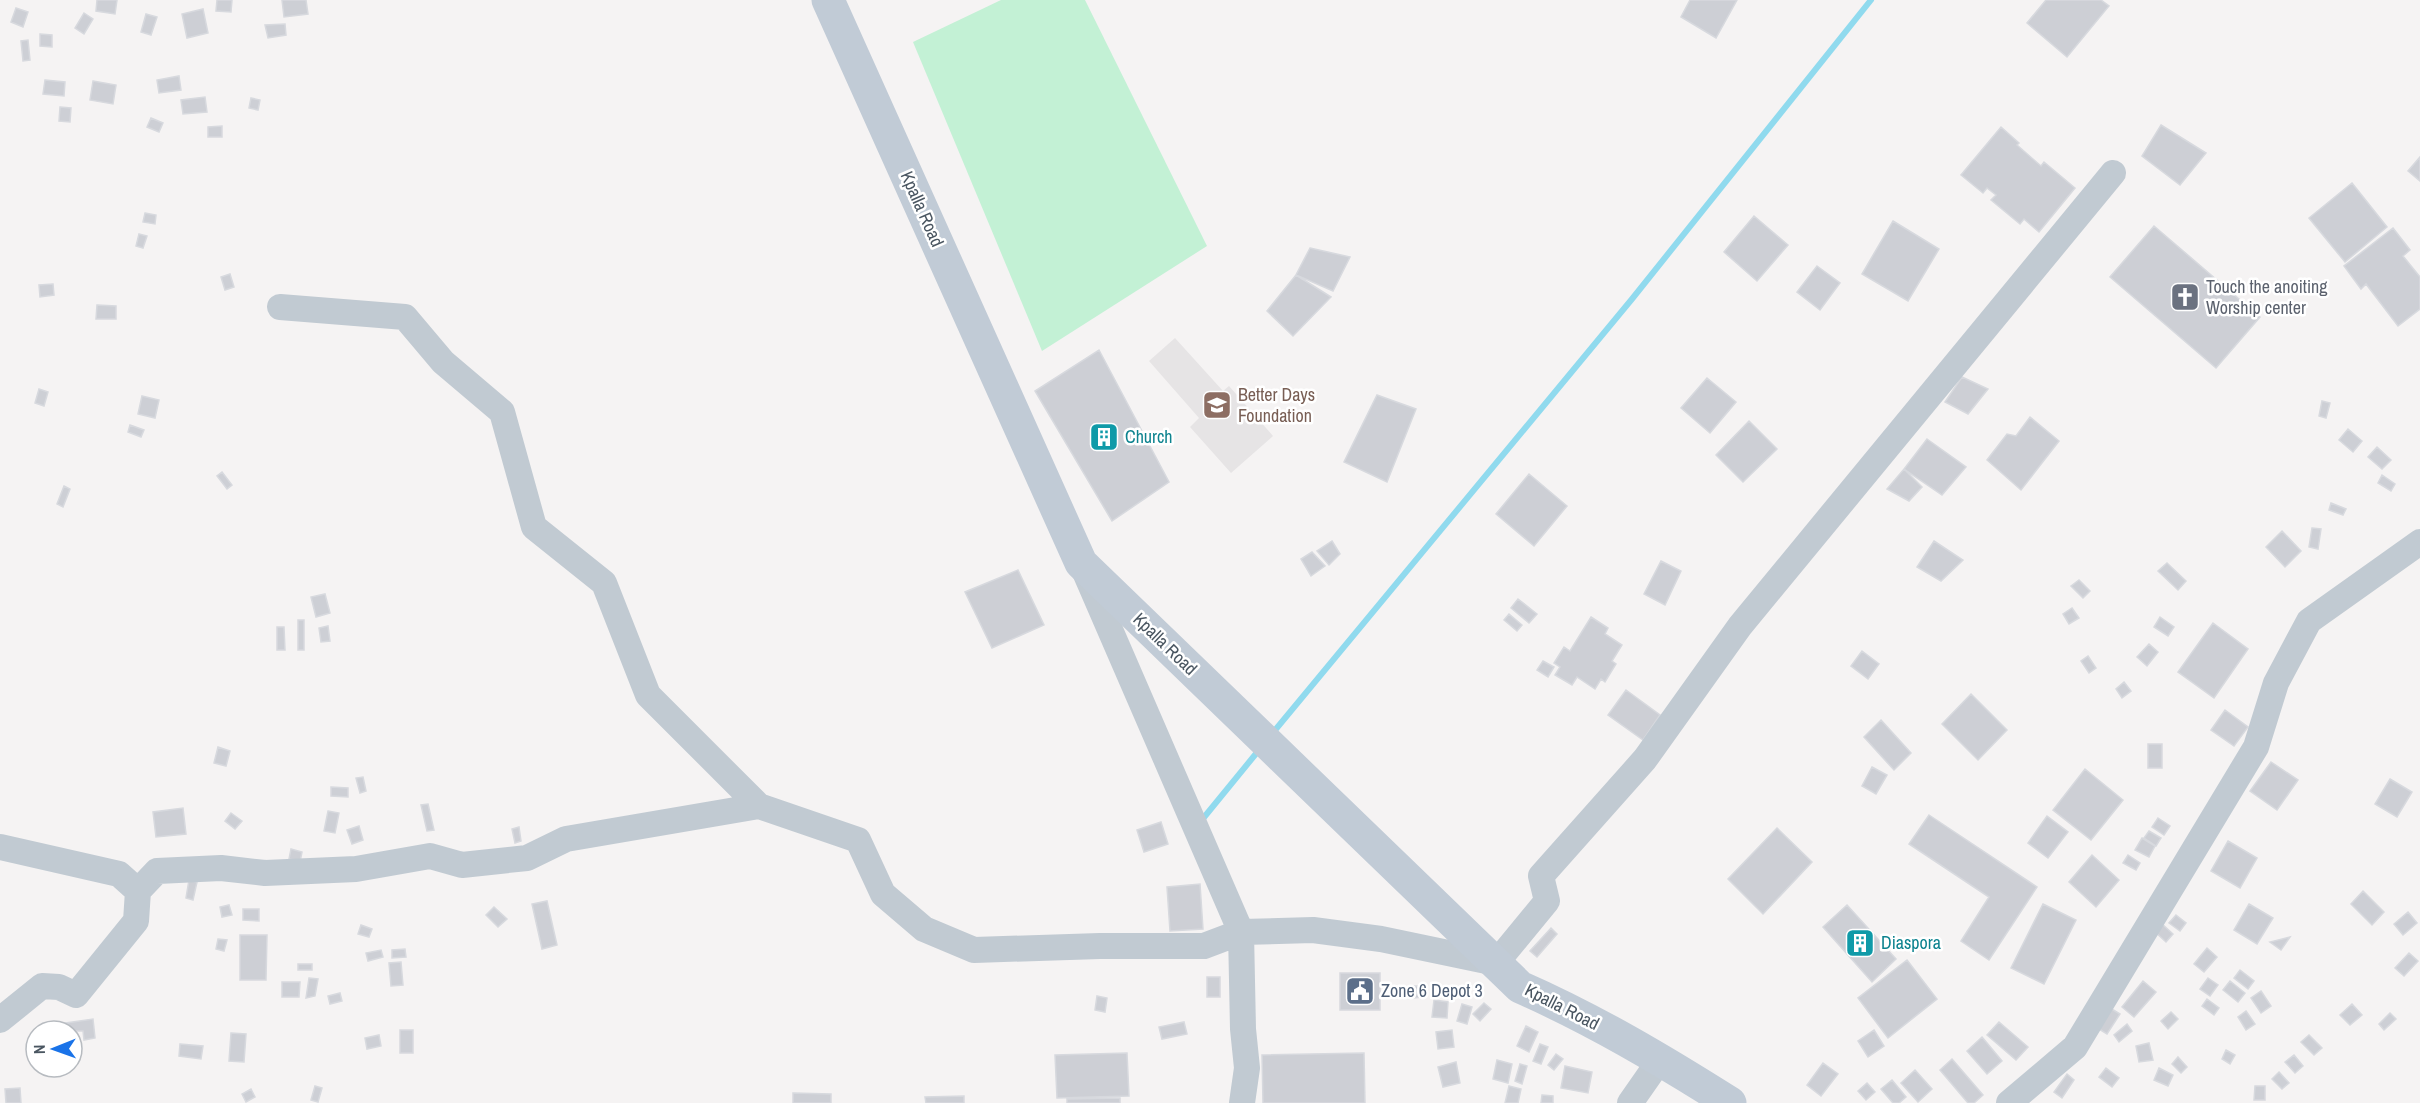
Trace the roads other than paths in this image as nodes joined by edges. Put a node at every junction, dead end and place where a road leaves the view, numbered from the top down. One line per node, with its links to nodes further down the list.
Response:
1 (828, 0): 5 (street, Kpalla Road)
2 (2113, 173): 10 (street)
3 (280, 308): 6 (street)
4 (2420, 542): 16 (street)
5 (1081, 563): 9 (street); 10 (street, Kpalla Road)
6 (759, 806): 8 (street); 9 (street)
7 (0, 848): 8 (street)
8 (138, 891): 11 (street)
9 (1241, 932): 10 (street); 13 (street)
10 (1496, 963): 12 (street, Kpalla Road)
11 (0, 1020)
12 (1660, 1059): 14 (street); 15 (street, Kpalla Road)
13 (1242, 1103)
14 (1630, 1103)
15 (1730, 1103)
16 (2008, 1103)

